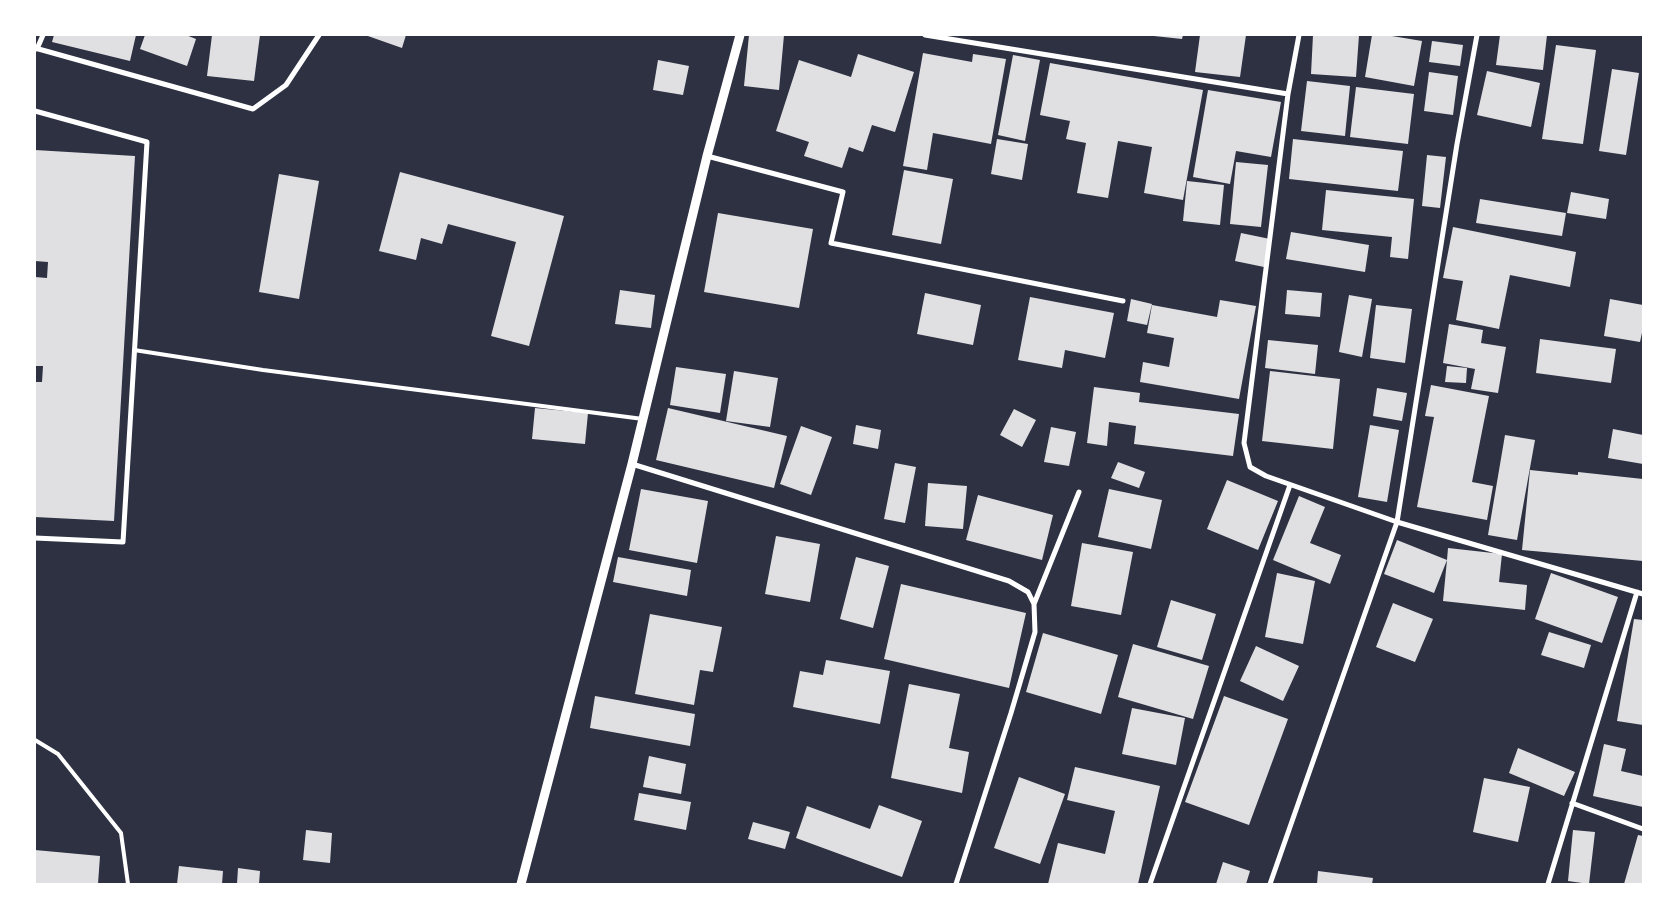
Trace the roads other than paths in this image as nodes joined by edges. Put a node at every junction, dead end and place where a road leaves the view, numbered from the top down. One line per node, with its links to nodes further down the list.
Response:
1 (43, 35): 7 (street)
2 (319, 35): 7 (street)
3 (740, 35): 10 (street)
4 (925, 35): 8 (street)
5 (1299, 35): 8 (street)
6 (1477, 35): 17 (street)
7 (36, 48)
8 (1288, 94): 15 (street)
9 (35, 111): 12 (street)
10 (707, 156): 11 (street); 13 (street)
11 (1123, 301)
12 (134, 350): 13 (lane); 18 (street)
13 (643, 419): 14 (street)
14 (632, 464): 20 (street); 25 (street)
15 (1290, 485): 17 (street); 27 (street)
16 (1079, 492): 20 (street)
17 (1397, 522): 19 (street); 28 (street)
18 (35, 538)
19 (1640, 593): 22 (street)
20 (1034, 604): 26 (street)
21 (35, 740): 24 (lane)
22 (1572, 803): 23 (street); 29 (street)
23 (1643, 829)
24 (128, 884)
25 (521, 884)
26 (956, 884)
27 (1150, 884)
28 (1270, 884)
29 (1548, 884)

